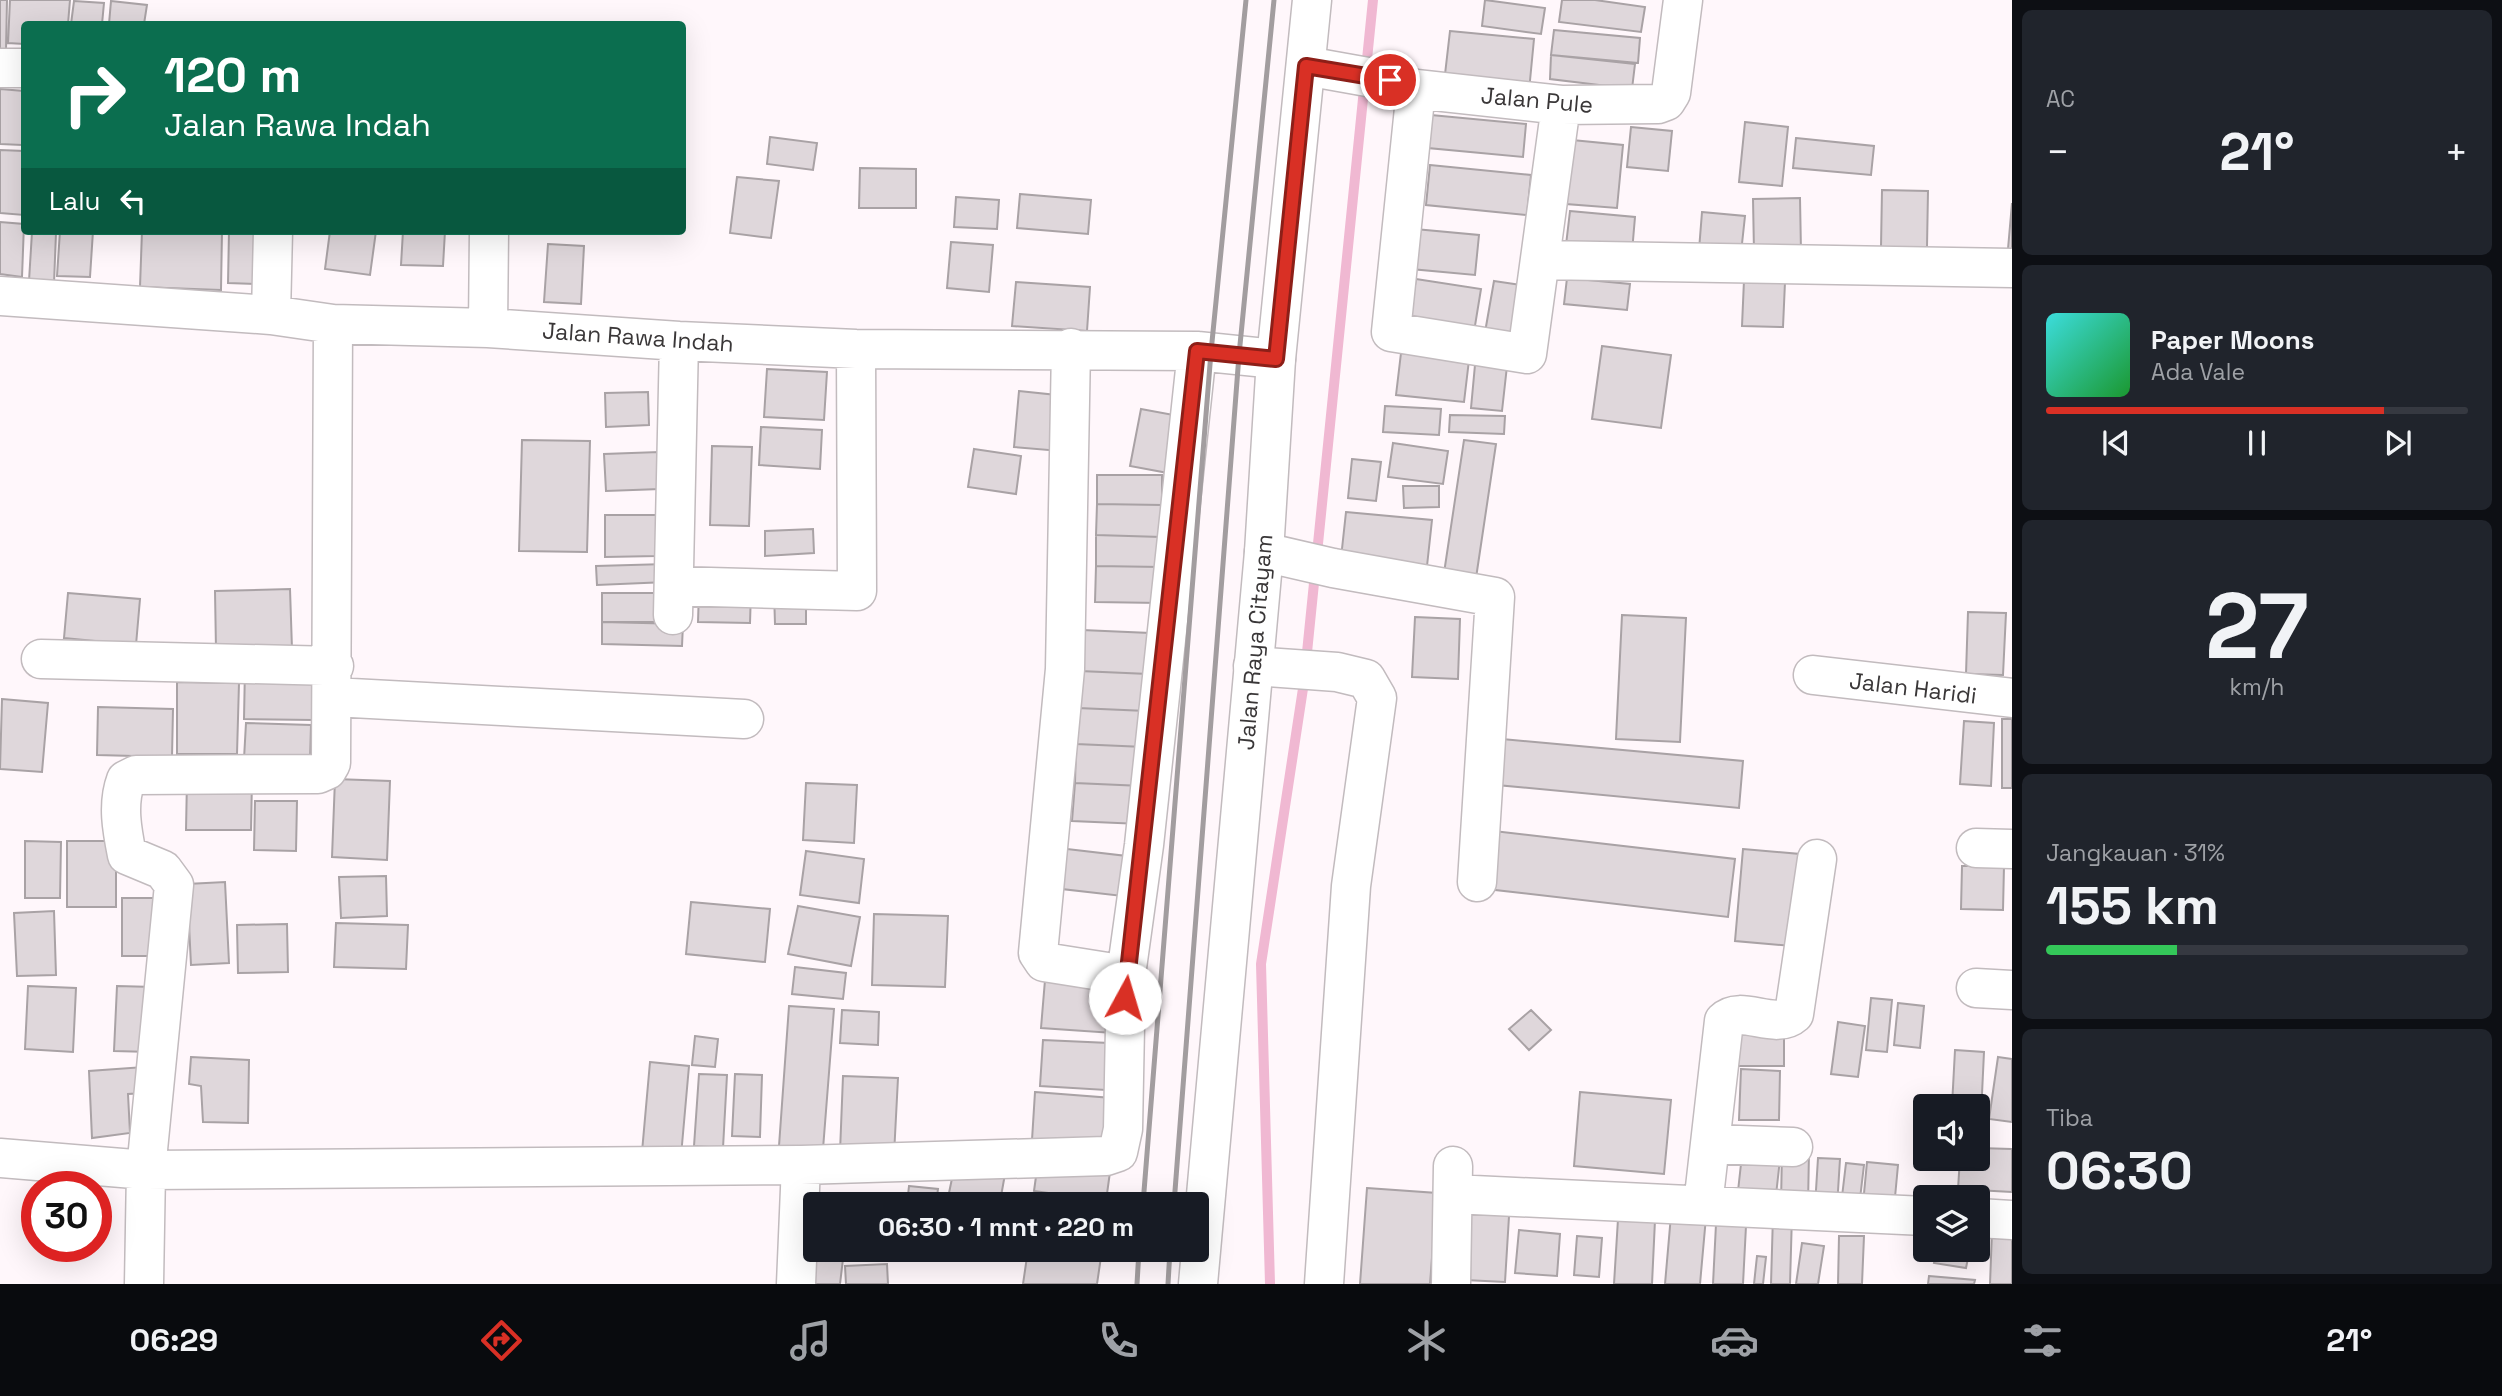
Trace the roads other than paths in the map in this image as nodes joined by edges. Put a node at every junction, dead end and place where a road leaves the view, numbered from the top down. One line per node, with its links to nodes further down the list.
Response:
1 (1312, 0): 3 (street, Jalan Raya Citayam)
2 (1683, 0): 7 (street, Jalan Pule)
3 (1306, 66): 6 (street, Jalan Pule); 20 (street, Jalan Raya Citayam)
4 (0, 68): 5 (street)
5 (21, 68)
6 (1403, 85): 7 (street, Jalan Pule); 10 (street)
7 (1561, 104): 10 (street)
8 (274, 235): 13 (street)
9 (489, 235): 15 (street)
10 (1541, 260): 11 (street)
11 (2012, 268)
12 (0, 296): 13 (street, Jalan Rawa Indah)
13 (271, 315): 14 (street, Jalan Rawa Indah)
14 (334, 324): 15 (street, Jalan Rawa Indah); 25 (street)
15 (488, 328): 16 (street, Jalan Rawa Indah)
16 (679, 341): 18 (street, Jalan Rawa Indah); 18 (street)
17 (1071, 348): 18 (street, Jalan Rawa Indah); 19 (street, Jalan Rawa Indah); 30 (street)
18 (856, 349)
19 (1197, 351): 20 (street, Jalan Rawa Indah); 30 (street)
20 (1276, 359): 21 (street, Jalan Raya Citayam)
21 (1280, 555): 23 (street, Jalan Raya Citayam); 29 (street)
22 (41, 659): 25 (street)
23 (1268, 667): 42 (street, Jalan Raya Citayam); 43 (street)
24 (1814, 675): 26 (street, Jalan Haridi)
25 (333, 681): 27 (street); 35 (street)
26 (2012, 698)
27 (744, 719)
28 (1817, 859): 31 (street)
29 (1477, 881)
30 (1126, 975): 34 (street)
31 (1712, 1144): 32 (street); 36 (street)
32 (1793, 1147)
33 (0, 1158): 35 (street)
34 (801, 1165): 35 (street); 41 (street)
35 (146, 1170): 40 (street)
36 (1703, 1205): 37 (street); 44 (street)
37 (1913, 1215)
38 (1990, 1219): 39 (street)
39 (2012, 1220)
40 (144, 1284)
41 (796, 1284)
42 (1198, 1284)
43 (1324, 1284)
44 (1451, 1284)

